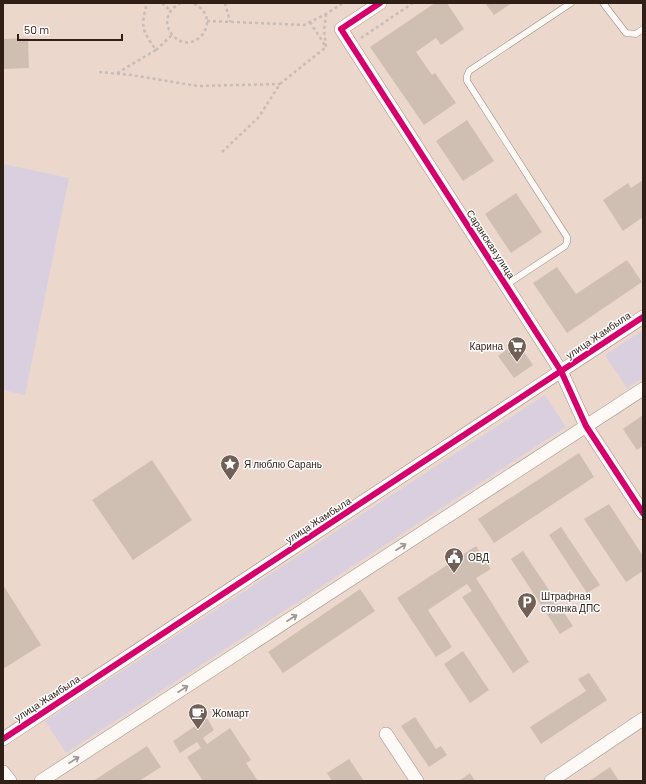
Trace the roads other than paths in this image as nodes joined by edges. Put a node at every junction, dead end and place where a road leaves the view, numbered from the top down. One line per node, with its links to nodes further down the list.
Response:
1 (380, 3): 5 (street, Саранская улица)
2 (571, 3): 5 (lane)
3 (603, 3): 4 (lane)
4 (643, 30)
5 (506, 285): 7 (street, Саранская улица)
6 (643, 317): 7 (street, улица Жамбыла)
7 (561, 371): 9 (street, Саранская улица); 13 (street, улица Жамбыла)
8 (643, 389): 9 (street)
9 (586, 426): 10 (street, Саранская улица); 16 (street, one-way to 9)
10 (643, 513)
11 (643, 719): 18 (street)
12 (386, 734): 17 (street)
13 (3, 739)
14 (3, 772): 15 (street)
15 (10, 781)
16 (42, 781)
17 (417, 781)
18 (551, 781)

